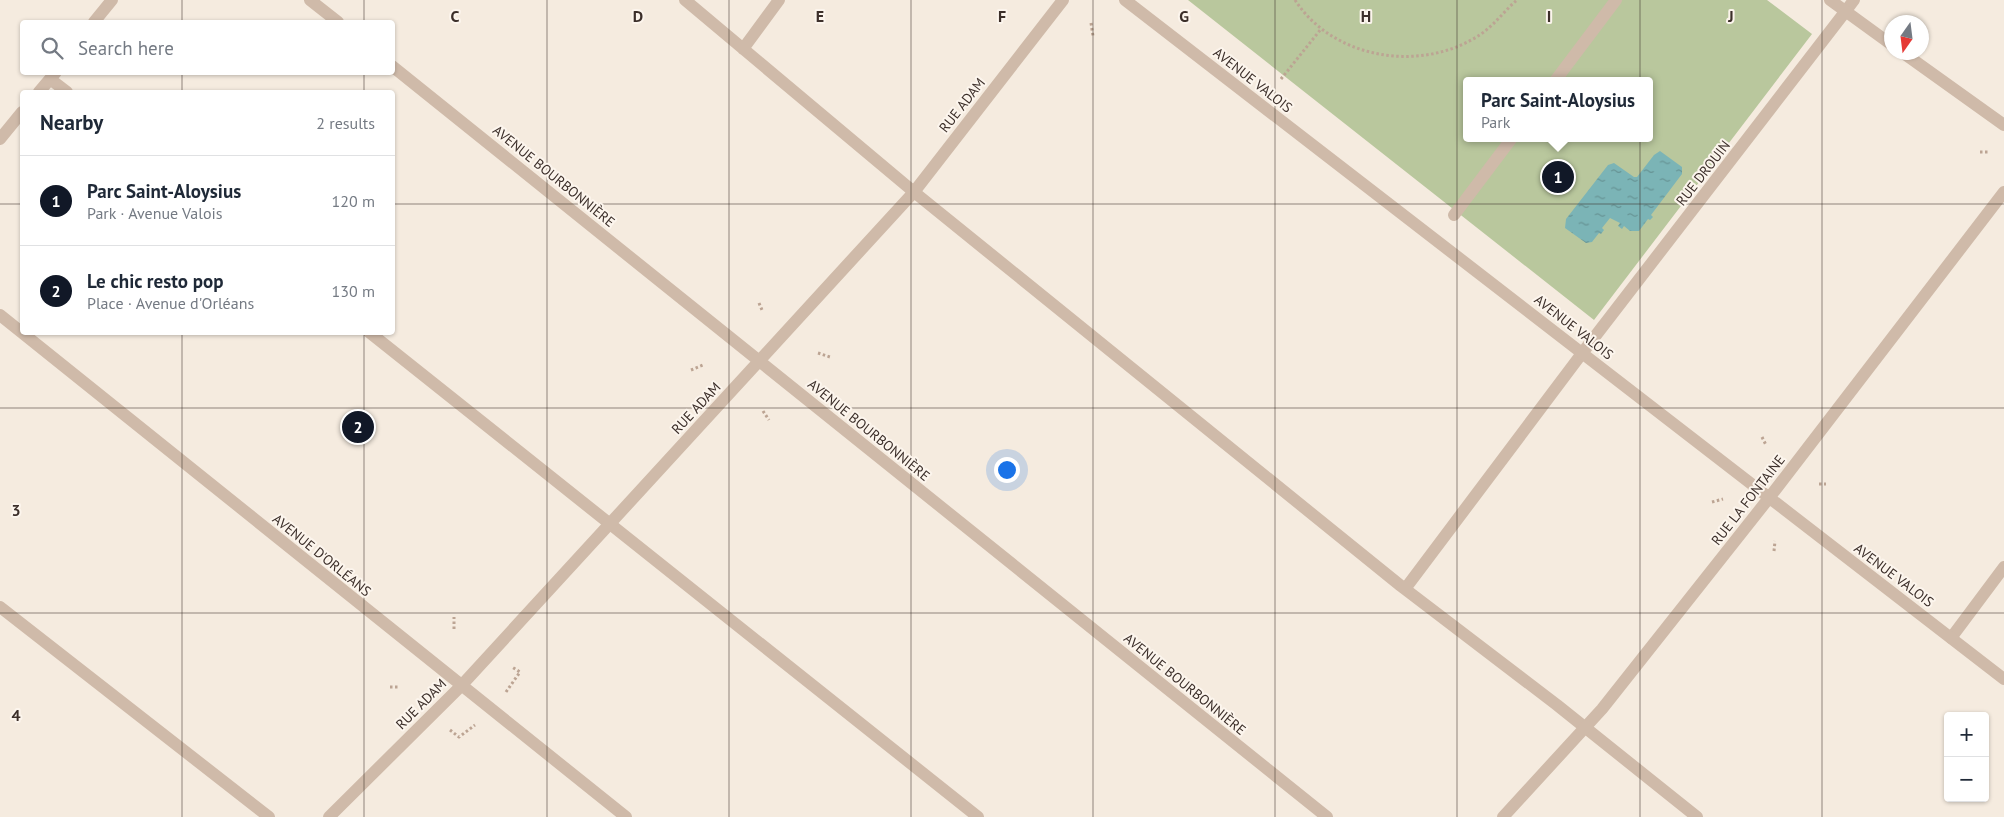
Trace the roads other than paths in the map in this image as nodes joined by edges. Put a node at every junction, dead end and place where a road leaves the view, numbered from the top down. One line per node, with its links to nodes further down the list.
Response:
1 (112, 0): 11 (street)
2 (310, 0): 12 (street)
3 (685, 0): 14 (street)
4 (779, 0): 14 (street)
5 (1063, 0): 25 (street, RUE ADAM)
6 (1125, 0): 32 (street, AVENUE VALOIS)
7 (1616, 0): 18 (street)
8 (1830, 0): 10 (street)
9 (1854, 0): 10 (street, RUE DROUIN)
10 (1846, 12): 13 (street); 32 (street, RUE DROUIN)
11 (96, 20)
12 (335, 20)
13 (1884, 39)
14 (743, 49): 25 (street)
15 (1913, 60): 22 (street)
16 (395, 68): 33 (street, AVENUE BOURBONNIÈRE)
17 (53, 76): 19 (street); 20 (street)
18 (1558, 77)
19 (41, 90)
20 (65, 90)
21 (20, 114): 23 (street)
22 (2004, 125)
23 (0, 139)
24 (1509, 142): 27 (street)
25 (914, 192): 33 (street, RUE ADAM); 37 (street)
26 (2004, 192): 34 (street, RUE LA FONTAINE)
27 (1454, 215)
28 (0, 315): 29 (street, AVENUE D'ORLÉANS)
29 (20, 331)
30 (25, 335): 41 (street, AVENUE D'ORLÉANS)
31 (373, 335): 35 (street)
32 (1583, 352): 34 (street, AVENUE VALOIS); 37 (street, RUE DROUIN)
33 (760, 361): 35 (street, RUE ADAM); 47 (street, AVENUE BOURBONNIÈRE)
34 (1769, 498): 39 (street, AVENUE VALOIS); 42 (street, RUE LA FONTAINE)
35 (610, 524): 41 (street, RUE ADAM); 46 (street)
36 (2004, 567): 39 (street)
37 (1405, 589): 42 (street)
38 (0, 607): 43 (street)
39 (1951, 638): 40 (street, AVENUE VALOIS)
40 (2004, 679)
41 (460, 686): 44 (street, RUE ADAM); 45 (street, AVENUE D'ORLÉANS)
42 (1586, 727): 48 (street, RUE LA FONTAINE); 49 (street)
43 (269, 817)
44 (329, 817)
45 (626, 817)
46 (978, 817)
47 (1327, 817)
48 (1503, 817)
49 (1697, 817)

